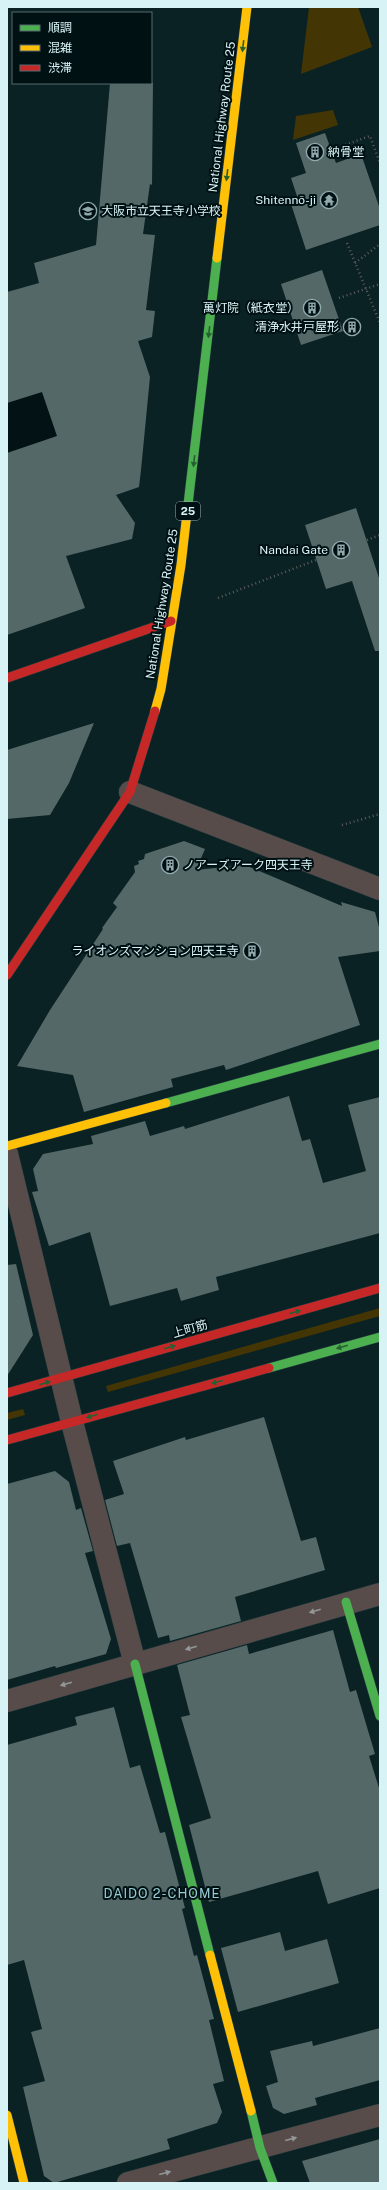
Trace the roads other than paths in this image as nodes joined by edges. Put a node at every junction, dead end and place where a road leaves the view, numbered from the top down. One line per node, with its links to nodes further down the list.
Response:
1 (247, 7): 2 (main road, National Highway Route 25 / 25, one-way to 2)
2 (171, 621): 3 (main road); 4 (main road, National Highway Route 25 / 25)
3 (7, 678)
4 (130, 792): 5 (street); 6 (main road, National Highway Route 25 / 25)
5 (380, 888)
6 (7, 975)
7 (380, 1044): 8 (main road)
8 (7, 1146)
9 (7, 1154): 12 (street)
10 (380, 1288): 12 (main road, 上町筋, one-way to 10)
11 (380, 1337): 14 (main road, one-way to 14)
12 (61, 1378): 13 (main road, 上町筋, one-way to 12); 14 (street)
13 (7, 1393)
14 (72, 1422): 15 (main road); 18 (street)
15 (7, 1440)
16 (380, 1594): 17 (street)
17 (346, 1602): 18 (street, one-way to 18); 20 (main road)
18 (135, 1664): 19 (street, one-way to 19); 23 (main road)
19 (7, 1701)
20 (380, 1716)
21 (7, 2115): 25 (main road)
22 (380, 2115): 23 (street, one-way to 22)
23 (260, 2148): 24 (street, one-way to 23); 26 (main road)
24 (132, 2182)
25 (24, 2183)
26 (273, 2183)

